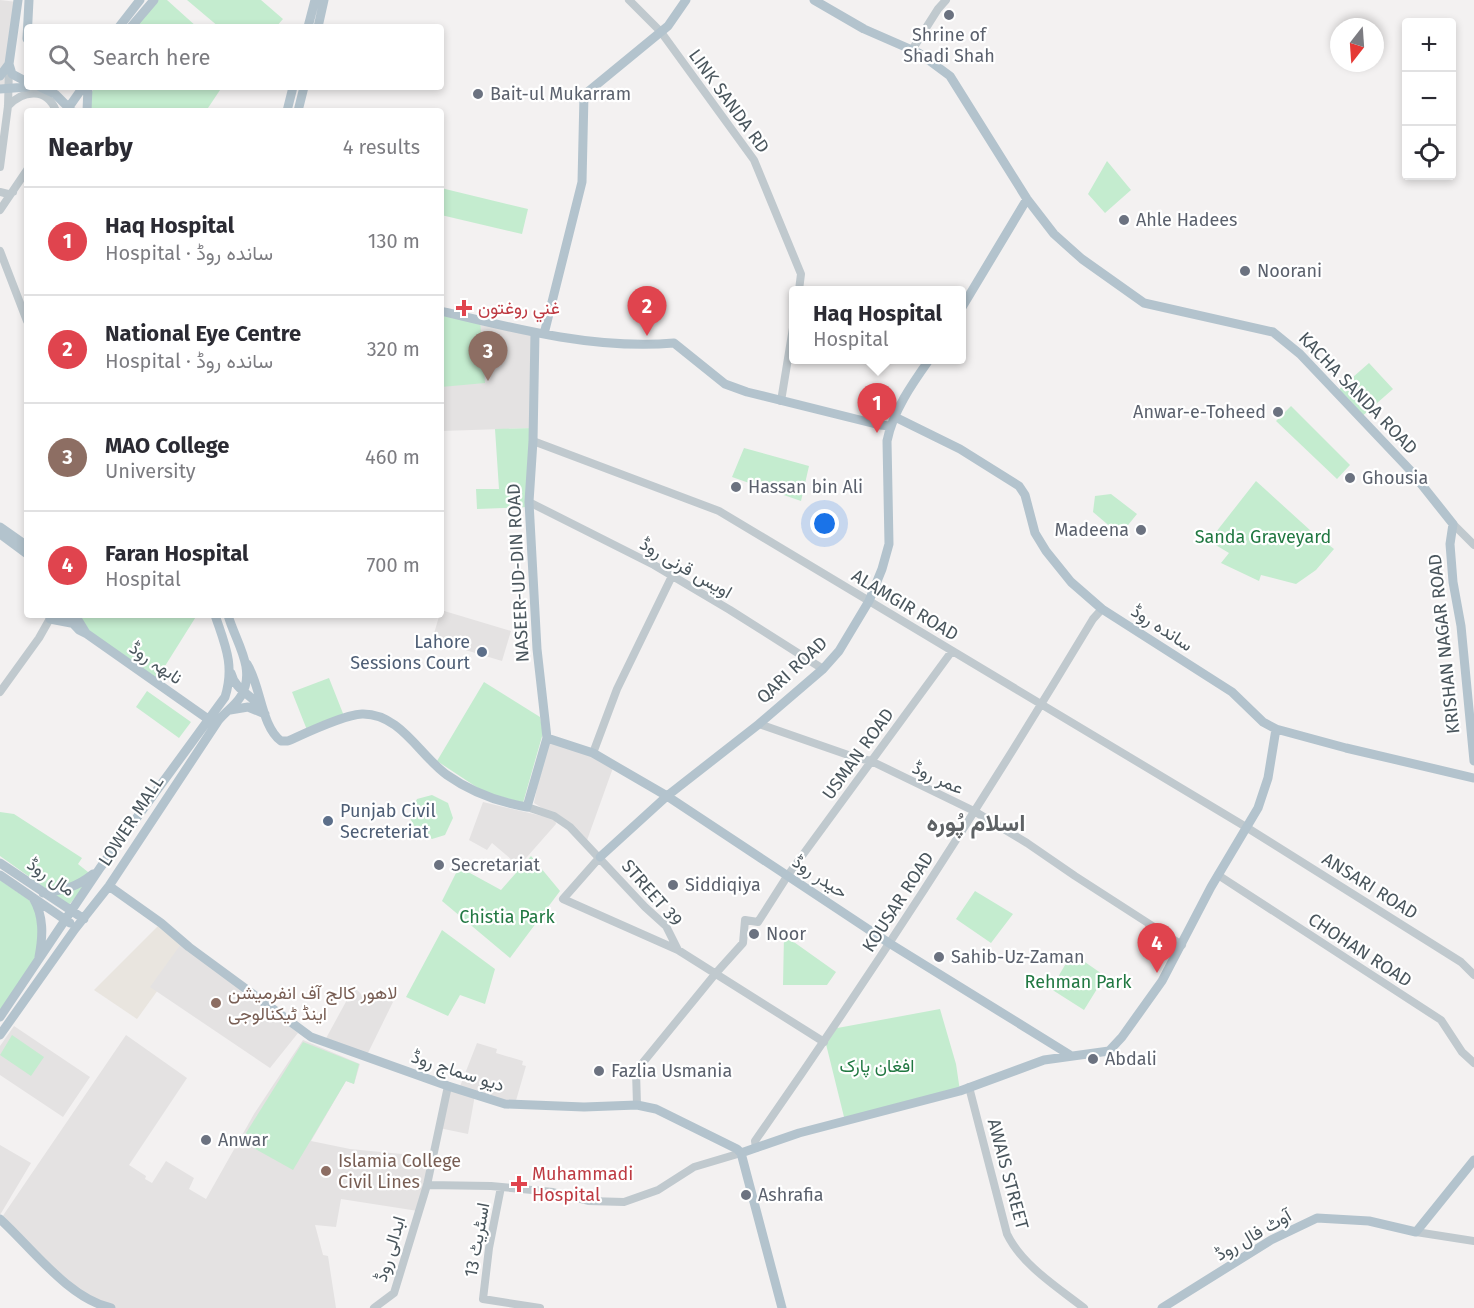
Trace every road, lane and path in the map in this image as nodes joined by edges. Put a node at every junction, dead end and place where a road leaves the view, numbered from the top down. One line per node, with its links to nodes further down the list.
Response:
1 (18, 0): 20 (main road)
2 (140, 0): 14 (main road)
3 (154, 0): 15 (main road)
4 (315, 0): 16 (main road)
5 (324, 0): 17 (main road)
6 (629, 0): 18 (street, LINK SANDA RD)
7 (686, 0): 18 (main road)
8 (814, 0): 19 (main road, KACHA SANDA ROAD)
9 (946, 0): 19 (street)
10 (28, 2): 11 (main road)
11 (27, 15): 12 (main road); 13 (main road)
12 (27, 24)
13 (31, 24)
14 (121, 24)
15 (134, 24)
16 (309, 24)
17 (319, 24)
18 (661, 32): 46 (street, LINK SANDA RD); 50 (main road, NASEER-UD-DIN ROAD)
19 (912, 50): 43 (main road, KACHA SANDA ROAD)
20 (9, 64): 21 (main road); 22 (main road); 24 (street)
21 (0, 76)
22 (24, 83)
23 (24, 86): 24 (main road)
24 (4, 89): 31 (street)
25 (46, 90): 33 (main road)
26 (56, 90): 34 (main road)
27 (83, 90): 35 (main road)
28 (85, 90): 36 (main road)
29 (292, 90): 37 (main road)
30 (303, 90): 38 (main road)
31 (8, 106): 32 (street); 39 (street)
32 (54, 108)
33 (71, 108)
34 (71, 108)
35 (73, 108)
36 (87, 108)
37 (288, 108)
38 (299, 108)
39 (0, 167)
40 (24, 175): 42 (street)
41 (0, 192): 42 (street)
42 (13, 192): 44 (street)
43 (1027, 200): 47 (main road); 58 (main road, KACHA SANDA ROAD)
44 (0, 210)
45 (0, 251): 49 (street)
46 (800, 286)
47 (966, 301)
48 (444, 312): 50 (main road)
49 (24, 313)
50 (540, 334): 53 (main road); 56 (main road, NASEER-UD-DIN ROAD)
51 (789, 352): 53 (street)
52 (926, 364): 54 (main road, QARI ROAD)
53 (781, 401): 55 (main road)
54 (895, 417): 55 (main road, QARI ROAD); 66 (main road, ساندہ روڈ)
55 (890, 426): 65 (main road, QARI ROAD)
56 (533, 441): 57 (main road, NASEER-UD-DIN ROAD); 65 (street, ALAMGIR ROAD)
57 (529, 502): 64 (street, اویس قرنی روڈ); 84 (main road, NASEER-UD-DIN ROAD)
58 (1453, 524): 62 (street, KACHA SANDA ROAD); 87 (main road, KRISHAN NAGAR ROAD)
59 (0, 527): 61 (main road)
60 (0, 534): 63 (main road)
61 (24, 544)
62 (1474, 545)
63 (24, 552)
64 (672, 576): 74 (street, اویس قرنی روڈ); 85 (street)
65 (869, 601): 71 (street, ALAMGIR ROAD); 74 (main road, QARI ROAD)
66 (1102, 609): 78 (street, KOUSAR ROAD); 83 (main road, ساندہ روڈ)
67 (50, 618): 75 (street)
68 (70, 618): 81 (main road, نابھہ روڈ)
69 (216, 618): 73 (main road, LOWER MALL)
70 (229, 618): 72 (main road)
71 (952, 651): 78 (street, ALAMGIR ROAD); 86 (street, USMAN ROAD)
72 (247, 664): 76 (main road); 80 (main road)
73 (230, 667): 76 (main road); 77 (main road, LOWER MALL)
74 (823, 669): 82 (main road, QARI ROAD)
75 (0, 692)
76 (243, 692): 77 (main road); 79 (main road, LOWER MALL); 80 (main road)
77 (225, 697): 81 (main road, LOWER MALL)
78 (1042, 704): 91 (street, KOUSAR ROAD); 92 (street, ALAMGIR ROAD)
79 (224, 713): 80 (main road); 99 (main road, LOWER MALL)
80 (265, 714): 90 (main road)
81 (208, 719): 95 (main road, LOWER MALL)
82 (759, 724): 86 (street, عمر روڈ); 89 (main road, QARI ROAD)
83 (1276, 729): 88 (main road, ساندہ روڈ); 92 (main road)
84 (547, 738): 85 (main road, حیدر روڈ); 90 (main road, NASEER-UD-DIN ROAD)
85 (593, 753): 89 (main road, حیدر روڈ)
86 (871, 761): 91 (street, عمر روڈ); 97 (street, USMAN ROAD)
87 (1474, 761)
88 (1474, 778)
89 (667, 796): 93 (main road, QARI ROAD); 97 (main road, حیدر روڈ)
90 (528, 807): 93 (street, STREET 39)
91 (974, 811): 106 (street, KOUSAR ROAD); 107 (street, عمر روڈ)
92 (1246, 827): 98 (main road); 111 (street, ANSARI ROAD)
93 (600, 857): 108 (street, STREET 39); 108 (street, QARI ROAD)
94 (0, 863): 100 (main road, مال روڈ)
95 (100, 868): 100 (main road); 102 (main road, LOWER MALL)
96 (0, 874): 101 (main road, مال روڈ)
97 (788, 875): 106 (main road, حیدر روڈ); 110 (street, USMAN ROAD)
98 (1218, 875): 107 (main road); 116 (street, CHOHAN ROAD)
99 (109, 886): 104 (main road, LOWER MALL); 117 (main road, دیو سماج روڈ)
100 (43, 893): 102 (main road, مال روڈ)
101 (31, 896): 103 (main road, مال روڈ); 109 (main road)
102 (71, 911): 103 (main road, LOWER MALL); 104 (main road, مال روڈ)
103 (65, 919): 105 (main road, مال روڈ); 109 (main road, LOWER MALL)
104 (84, 919): 105 (main road, LOWER MALL)
105 (76, 927): 113 (main road, LOWER MALL)
106 (889, 943): 114 (street, KOUSAR ROAD); 115 (main road, حیدر روڈ)
107 (1182, 945): 115 (main road)
108 (678, 950): 110 (street)
109 (38, 962): 112 (main road, LOWER MALL)
110 (716, 973): 114 (street); 119 (street)
111 (1474, 975)
112 (0, 1017)
113 (0, 1035)
114 (824, 1042): 120 (street, KOUSAR ROAD)
115 (1070, 1055): 118 (main road)
116 (1474, 1063)
117 (448, 1086): 119 (main road, دیو سماج روڈ); 123 (street, ابدالی روڈ)
118 (969, 1088): 120 (main road); 134 (street, AWAIS STREET)
119 (637, 1105): 121 (main road, دیو سماج روڈ)
120 (756, 1148): 121 (main road)
121 (741, 1153): 124 (street); 133 (main road)
122 (1474, 1160): 127 (main road)
123 (427, 1185): 124 (street); 131 (street, ابدالی روڈ)
124 (501, 1186): 132 (street, اسٹریٹ 13)
125 (0, 1219): 130 (main road)
126 (0, 1227): 129 (main road)
127 (1416, 1232): 128 (street, آوٹ فال روڈ); 135 (main road, آوٹ فال روڈ)
128 (1474, 1241)
129 (95, 1308)
130 (111, 1308)
131 (374, 1308)
132 (540, 1308)
133 (782, 1308)
134 (1084, 1308)
135 (1162, 1308)

